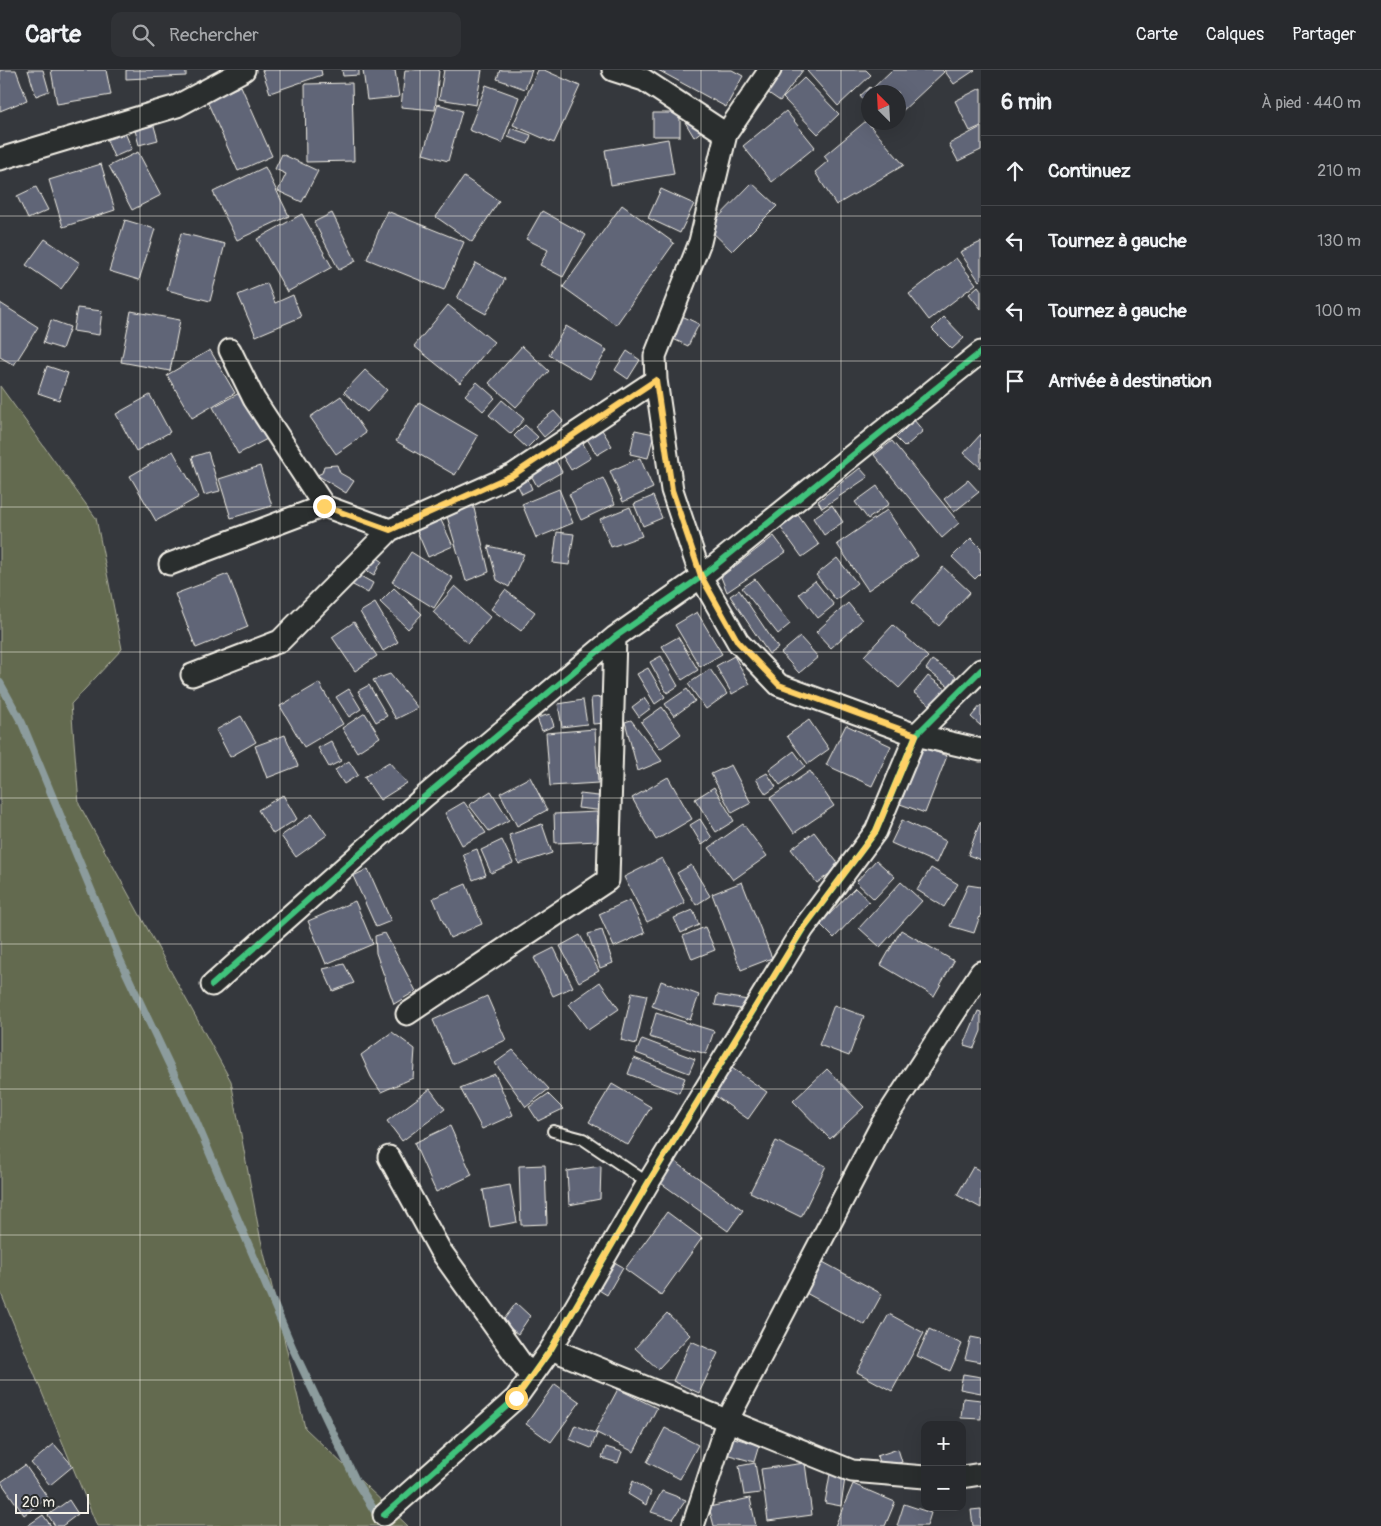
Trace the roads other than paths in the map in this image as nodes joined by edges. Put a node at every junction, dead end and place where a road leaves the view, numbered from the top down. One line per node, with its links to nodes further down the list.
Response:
1 (244, 70): 5 (street)
2 (613, 70): 4 (street)
3 (770, 70): 4 (street)
4 (726, 134): 8 (street)
5 (0, 160)
6 (230, 350): 9 (street)
7 (981, 352): 12 (street)
8 (656, 380): 10 (street); 12 (street)
9 (324, 506): 10 (street); 11 (street)
10 (390, 530): 15 (street)
11 (170, 564)
12 (701, 576): 13 (street); 16 (street)
13 (615, 637): 19 (street); 20 (street)
14 (981, 670): 16 (street)
15 (192, 675)
16 (916, 735): 17 (street); 23 (street)
17 (981, 750)
18 (981, 972): 26 (street)
19 (212, 985)
20 (407, 1014)
21 (553, 1131): 23 (lane)
22 (389, 1157): 25 (street)
23 (648, 1183): 24 (street)
24 (551, 1349): 25 (street); 26 (street)
25 (531, 1377): 30 (street)
26 (727, 1421): 29 (street); 31 (street)
27 (981, 1474): 28 (street)
28 (966, 1476)
29 (921, 1477)
30 (384, 1515)
31 (694, 1526)

